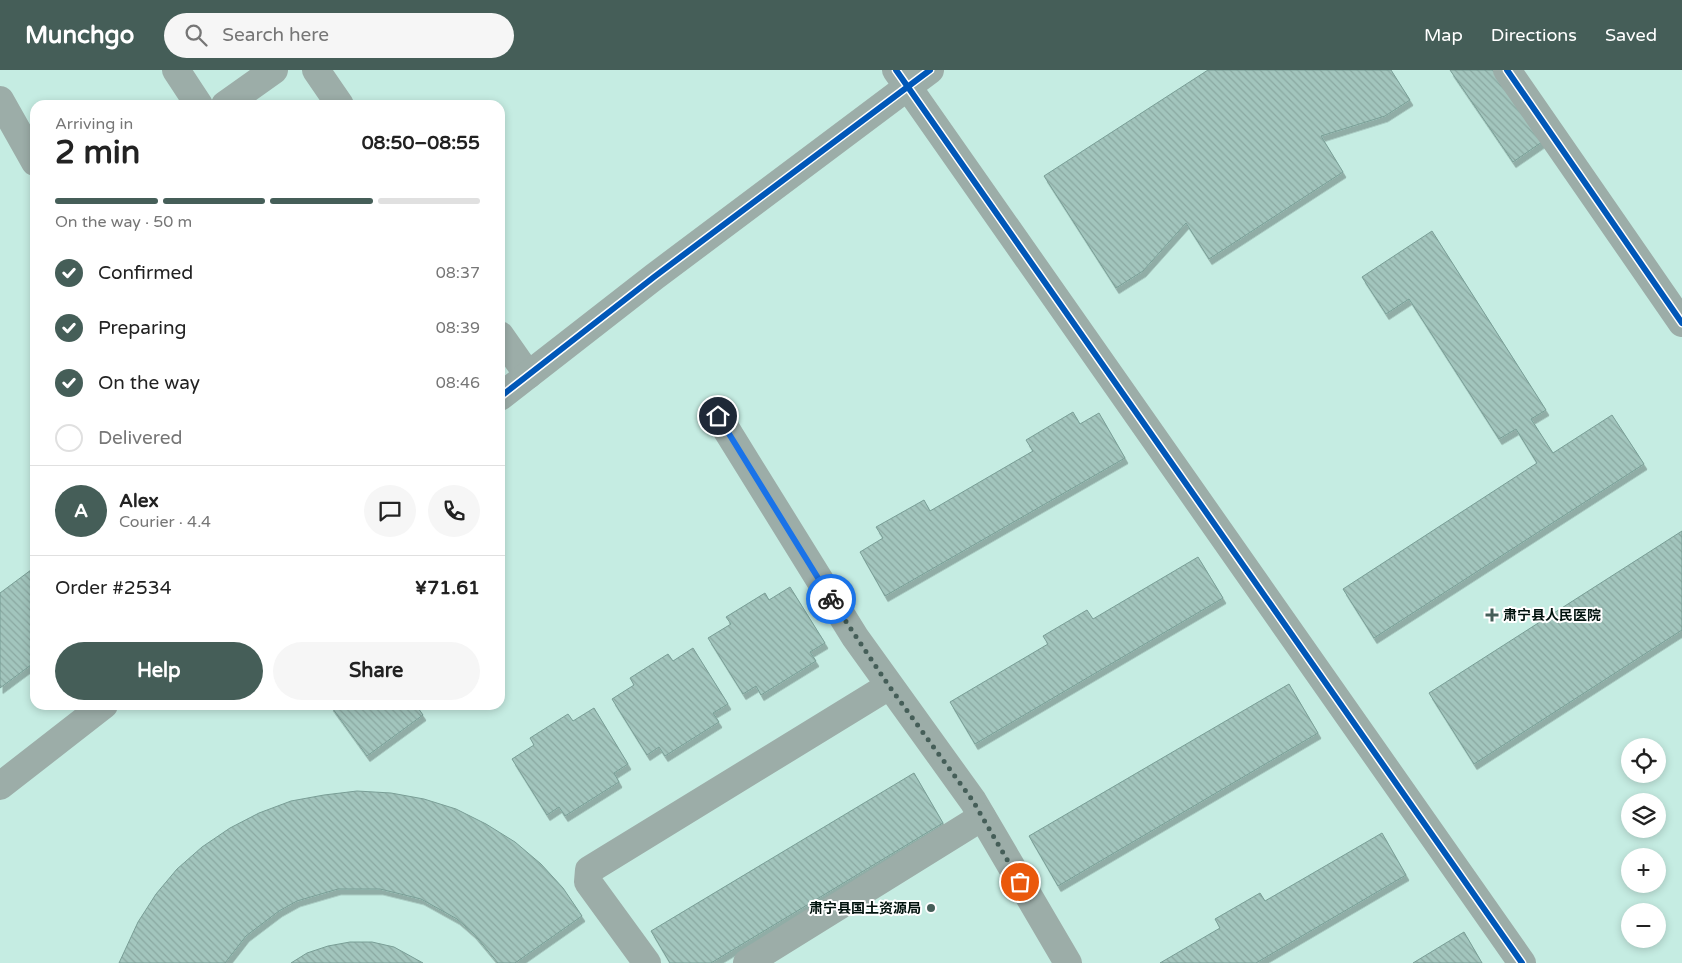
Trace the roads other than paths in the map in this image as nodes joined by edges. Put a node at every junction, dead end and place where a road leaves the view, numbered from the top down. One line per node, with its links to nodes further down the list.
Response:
1 (176, 70): 8 (street)
2 (274, 70): 9 (street)
3 (316, 70): 10 (street)
4 (930, 70): 6 (street)
5 (1507, 70): 12 (street)
6 (902, 79): 14 (street); 24 (street)
7 (0, 100): 11 (street)
8 (196, 100)
9 (231, 100)
10 (337, 100)
11 (30, 153)
12 (1682, 323)
13 (505, 341): 14 (street)
14 (528, 375): 15 (street)
15 (505, 393)
16 (718, 416): 17 (street)
17 (889, 686): 20 (street); 21 (street)
18 (98, 710): 19 (street)
19 (0, 786)
20 (982, 817): 22 (street); 23 (street)
21 (647, 963)
22 (747, 963)
23 (1068, 963)
24 (1522, 963)

